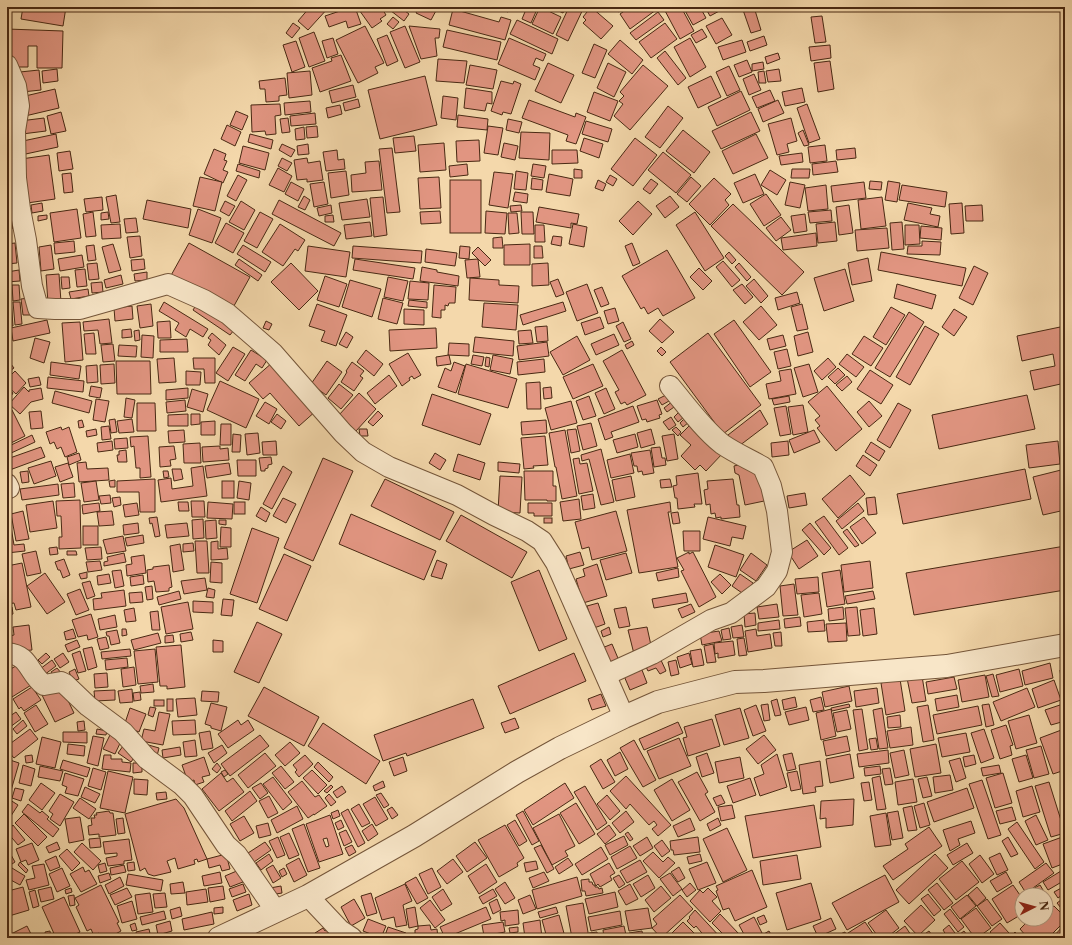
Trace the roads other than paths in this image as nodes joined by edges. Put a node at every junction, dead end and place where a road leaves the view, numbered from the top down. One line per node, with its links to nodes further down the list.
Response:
1 (7, 65): 2 (street)
2 (11, 174): 6 (street)
3 (670, 386): 6 (street)
4 (1065, 645): 7 (street)
5 (7, 653): 9 (street)
6 (606, 675): 7 (street)
7 (624, 717): 8 (street)
8 (308, 896): 9 (street); 11 (street)
9 (276, 911): 10 (street)
10 (219, 938)
11 (352, 938)

